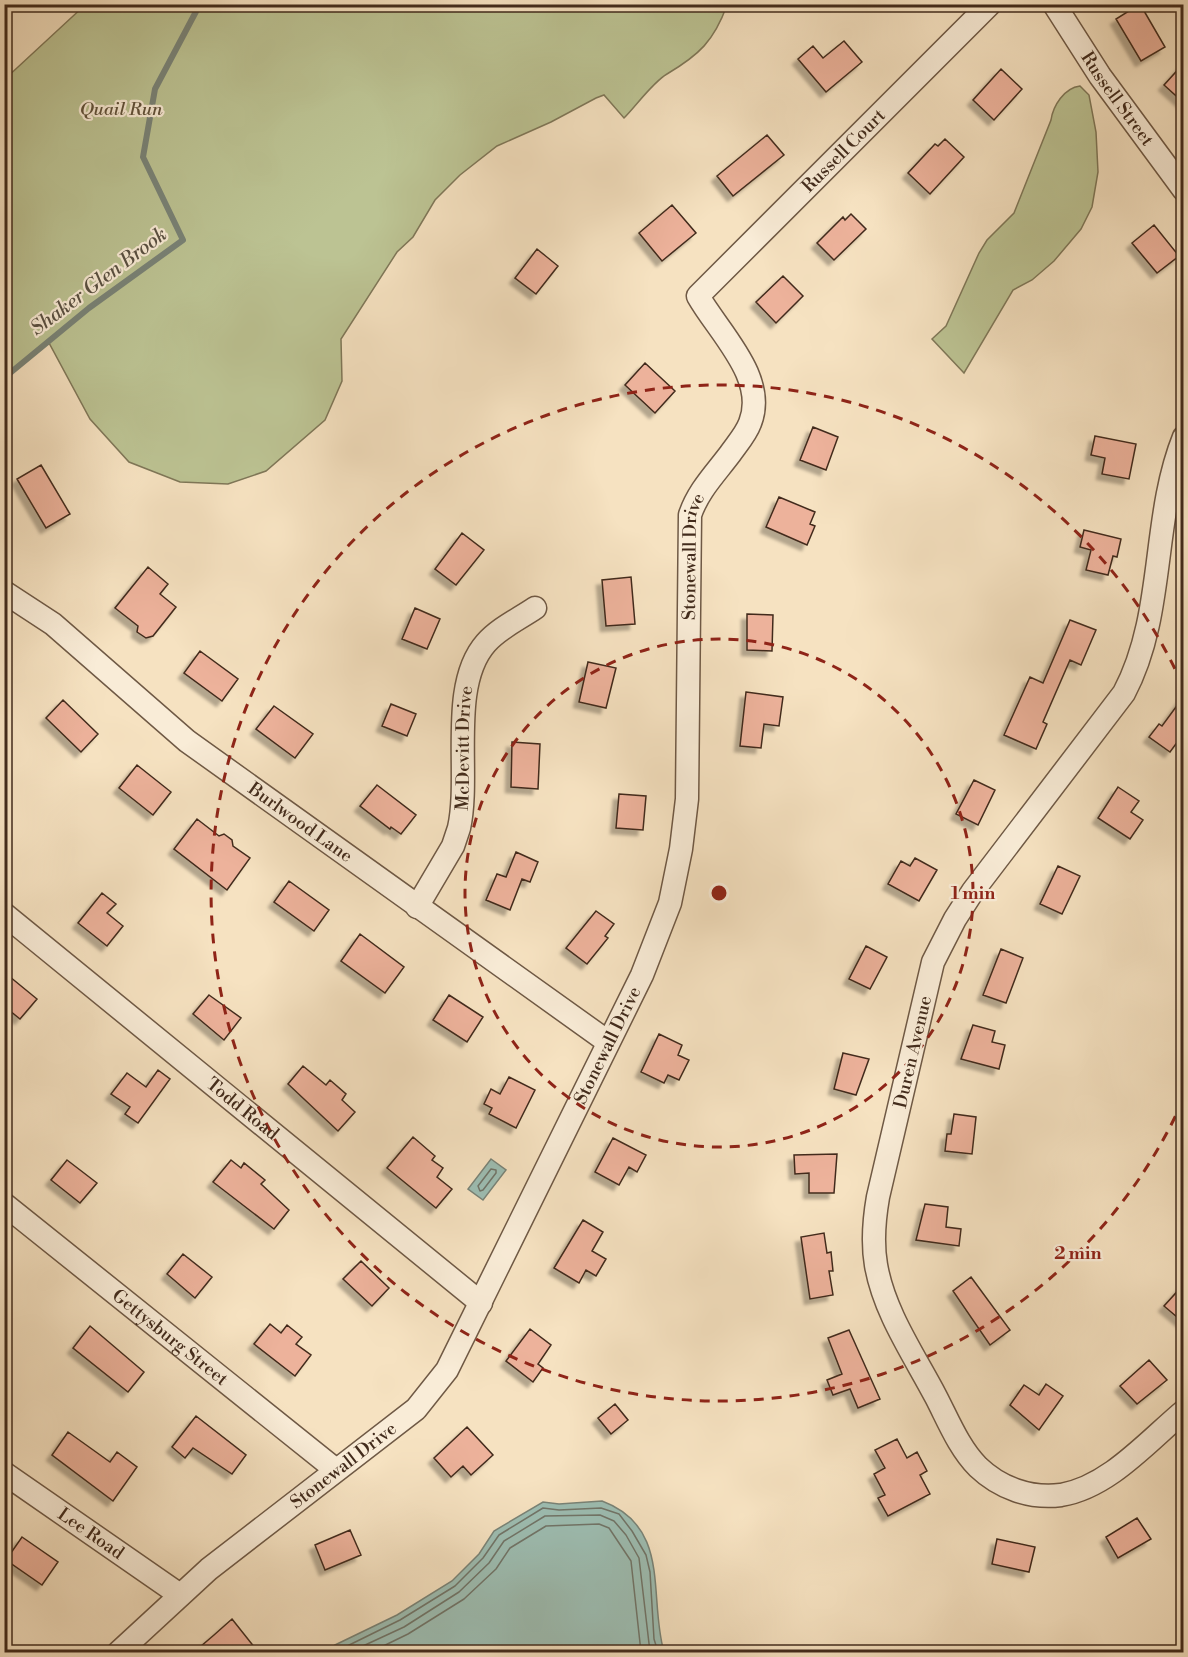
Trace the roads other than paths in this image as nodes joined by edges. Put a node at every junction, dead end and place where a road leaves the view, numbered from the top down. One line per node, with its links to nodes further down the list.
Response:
1 (990, 4): 4 (street, Russell Court)
2 (1054, 4): 3 (street, Russell Street)
3 (1184, 190)
4 (698, 296): 10 (street, Stonewall Drive)
5 (1184, 437): 13 (street, Duren Avenue)
6 (4, 592): 8 (street, Burlwood Lane)
7 (535, 608): 8 (street, McDevitt Drive)
8 (417, 907): 10 (street, Burlwood Lane)
9 (4, 914): 12 (street, Todd Road)
10 (608, 1042): 12 (street, Stonewall Drive)
11 (4, 1204): 14 (street, Gettysburg Street)
12 (481, 1303): 14 (street, Stonewall Drive)
13 (1184, 1411)
14 (336, 1470): 16 (street, Stonewall Drive)
15 (4, 1473): 16 (street, Lee Road)
16 (180, 1595): 17 (street, Stonewall Drive)
17 (118, 1653)

